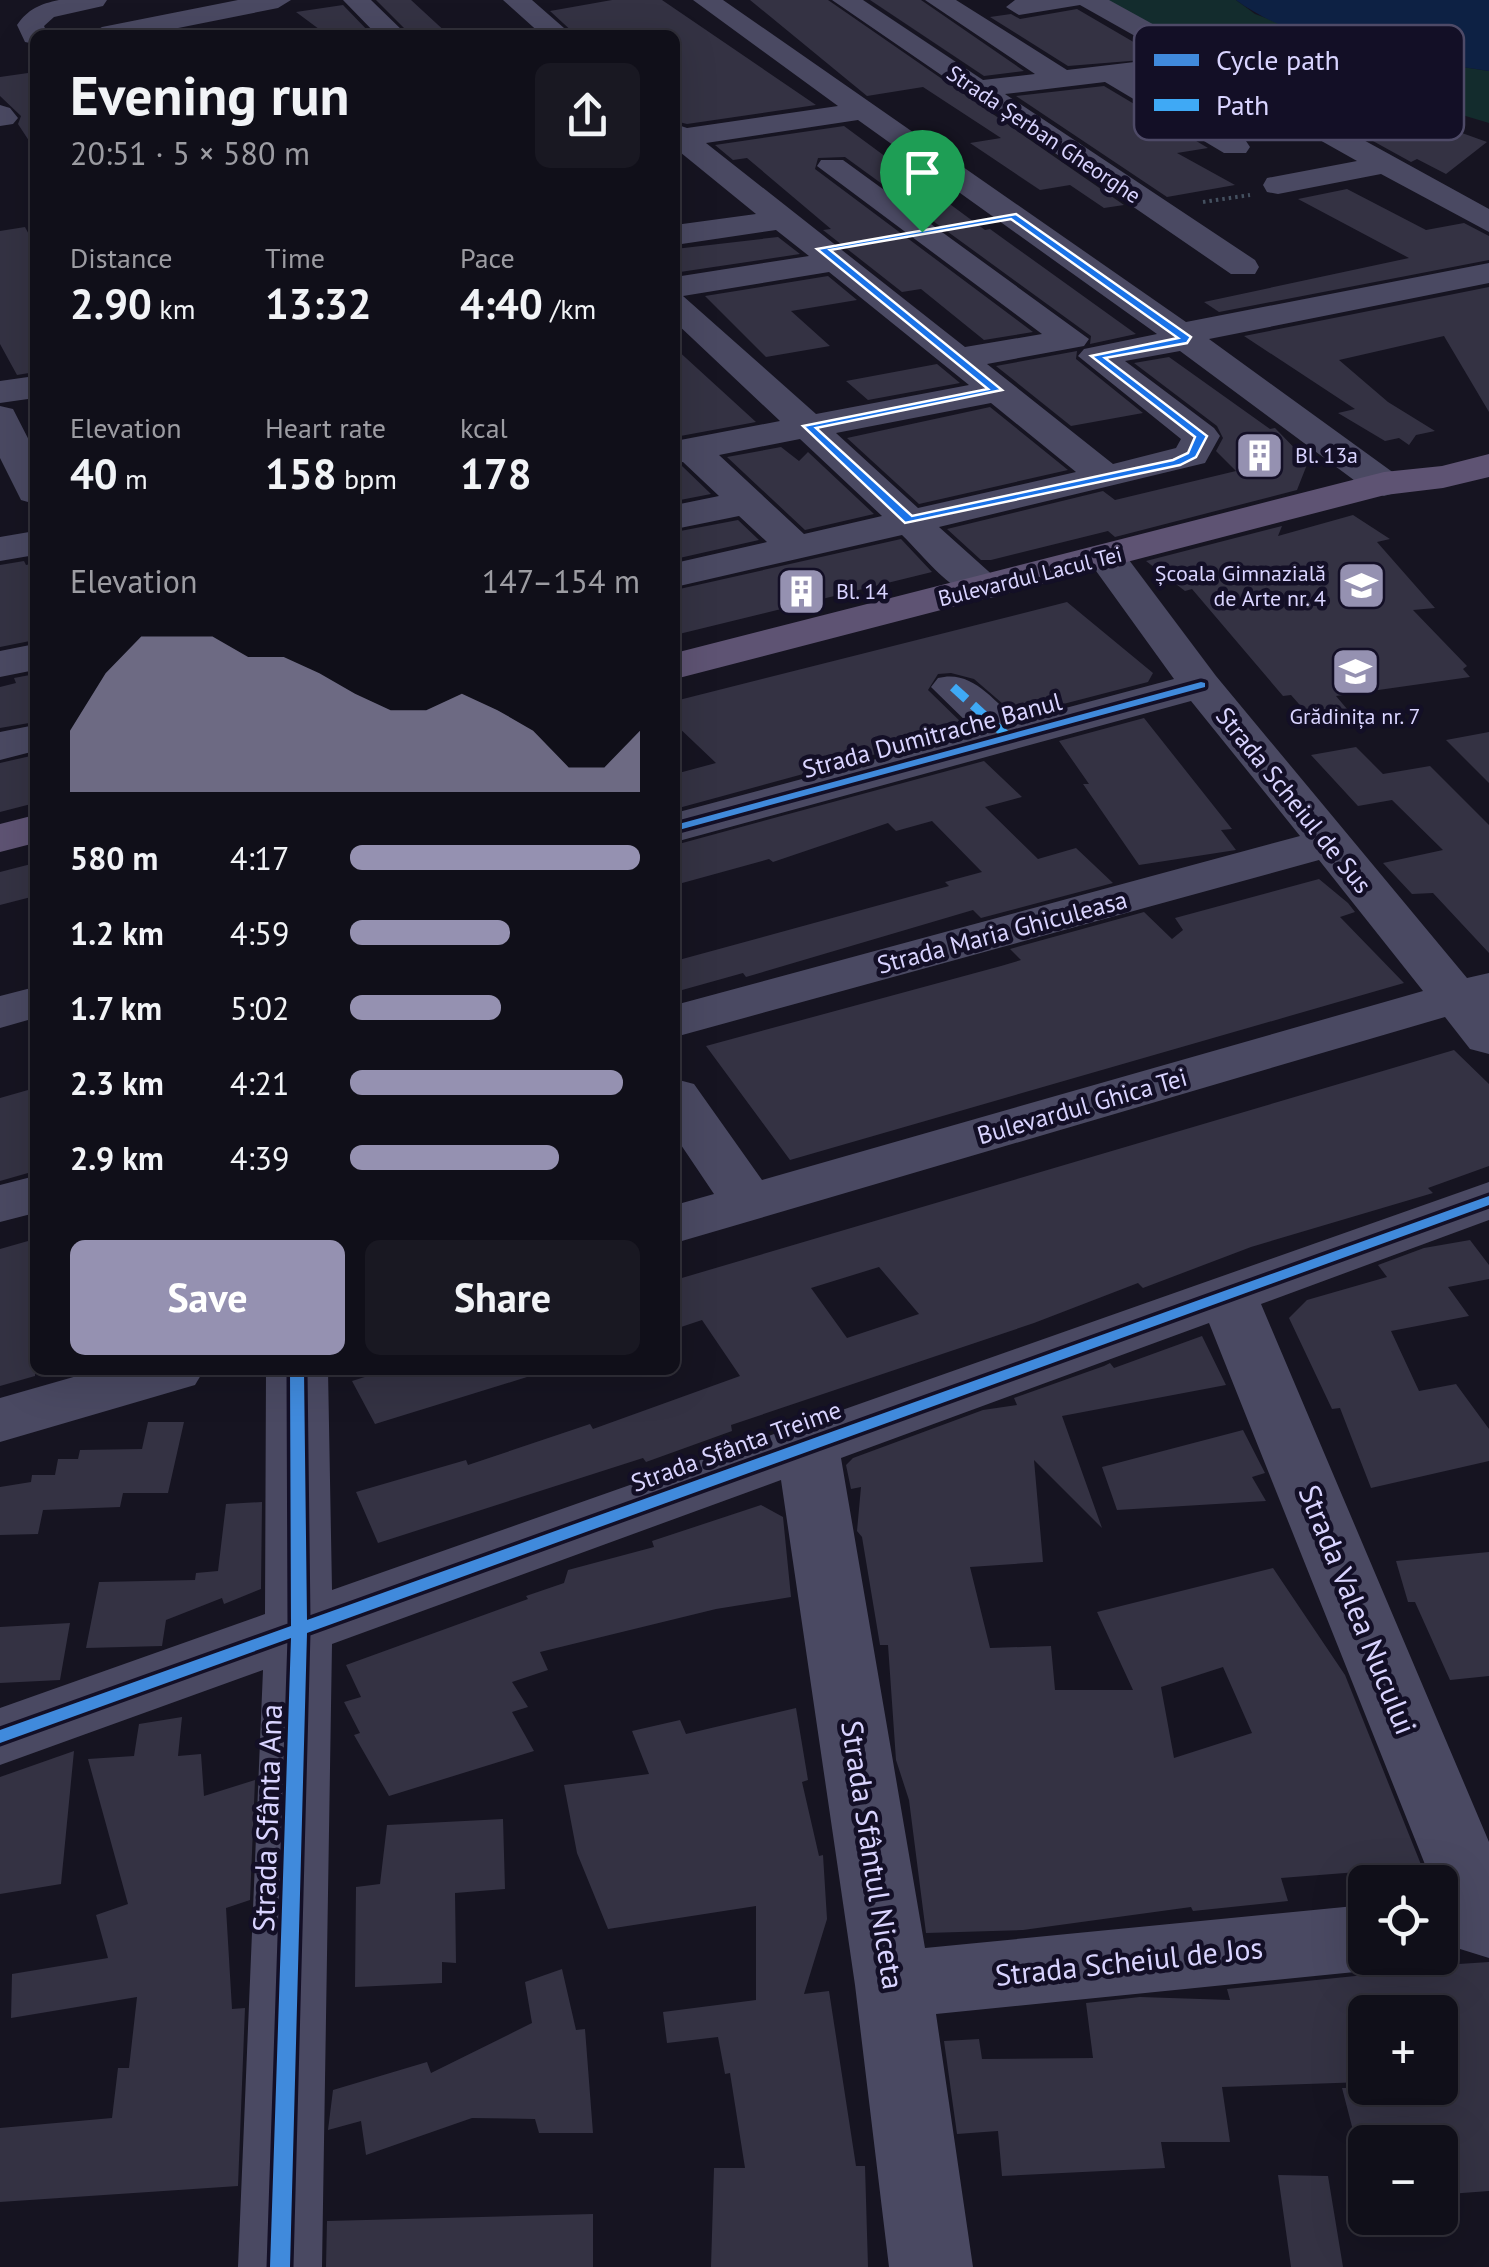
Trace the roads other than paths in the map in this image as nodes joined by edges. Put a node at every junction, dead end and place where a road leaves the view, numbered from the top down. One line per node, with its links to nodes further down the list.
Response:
1 (94, 0): 13 (street)
2 (278, 0): 12 (street)
3 (356, 0): 14 (street)
4 (516, 0): 15 (street)
5 (706, 0): 23 (street)
6 (845, 0): 21 (street, Strada Șerban Gheorghe)
7 (938, 0): 19 (street)
8 (1071, 0): 10 (street)
9 (1090, 0): 11 (street)
10 (1016, 12)
11 (1135, 25)
12 (182, 28)
13 (32, 29)
14 (388, 30)
15 (552, 30)
16 (1065, 66): 18 (street); 19 (street); 21 (street)
17 (1134, 71): 18 (street)
18 (1110, 74): 20 (street)
19 (1031, 75): 21 (street)
20 (1134, 88)
21 (980, 89): 22 (street); 38 (street, Strada Șerban Gheorghe)
22 (921, 92)
23 (867, 104): 24 (street); 32 (street)
24 (680, 135)
25 (680, 137): 33 (street)
26 (1221, 140): 28 (street)
27 (1343, 140): 29 (street)
28 (1235, 148)
29 (1386, 164): 31 (street); 34 (street)
30 (832, 166): 35 (street)
31 (1278, 185)
32 (1012, 216): 35 (street); 46 (street)
33 (785, 219): 36 (street); 37 (street)
34 (1489, 222)
35 (922, 232): 37 (street); 40 (street)
36 (680, 234)
37 (847, 248): 41 (street); 44 (street)
38 (1243, 267)
39 (1489, 273): 46 (street)
40 (992, 282): 42 (street); 47 (street)
41 (680, 285)
42 (957, 288)
43 (922, 294): 44 (street)
44 (886, 300): 47 (street)
45 (680, 309): 51 (street)
46 (1184, 337): 57 (street); 58 (street)
47 (958, 359): 49 (street)
48 (30, 387): 50 (street)
49 (996, 390): 51 (street); 57 (street)
50 (0, 392)
51 (808, 426): 54 (street); 61 (street)
52 (16, 438): 56 (street)
53 (1489, 444): 58 (main road, Bulevardul Lacul Tei)
54 (683, 450): 59 (street)
55 (1489, 466): 58 (main road, Bulevardul Lacul Tei)
56 (30, 478)
57 (1107, 478): 61 (street)
58 (1384, 484): 65 (main road, Bulevardul Lacul Tei)
59 (748, 502): 60 (street); 63 (street)
60 (680, 516)
61 (909, 520): 63 (street); 67 (street)
62 (30, 544): 64 (street)
63 (795, 547): 66 (street)
64 (0, 550)
65 (1106, 557): 67 (main road, Bulevardul Lacul Tei); 71 (street, Strada Scheiul de Sus)
66 (680, 575)
67 (982, 588): 70 (main road, Bulevardul Lacul Tei)
68 (30, 658): 69 (street)
69 (0, 664)
70 (680, 665)
71 (1201, 685): 73 (street, Strada Dumitrache Banul); 79 (street, Strada Scheiul de Sus)
72 (953, 687): 73 (street)
73 (1008, 737): 76 (street, Strada Dumitrache Banul)
74 (30, 739): 75 (street)
75 (0, 746)
76 (680, 827)
77 (30, 830): 78 (main road)
78 (0, 838)
79 (1329, 843): 80 (street, Strada Scheiul de Sus); 81 (street, Strada Maria Ghiculeasa)
80 (1472, 993): 82 (street, Strada Scheiul de Sus); 86 (street, Bulevardul Ghica Tei)
81 (680, 1020)
82 (1489, 1038)
83 (680, 1103): 86 (street)
84 (30, 1195): 87 (street)
85 (1489, 1200): 89 (street, Strada Sfânta Treime)
86 (749, 1203): 88 (street, Bulevardul Ghica Tei)
87 (0, 1204)
88 (680, 1223)
89 (1227, 1293): 93 (street, Strada Sfânta Treime); 96 (street, Strada Valea Nucului)
90 (157, 1375): 92 (street)
91 (298, 1375): 94 (street, Strada Sfânta Ana)
92 (0, 1420)
93 (807, 1444): 94 (street, Strada Sfânta Treime); 98 (street, Strada Sfântul Niceta)
94 (299, 1627): 95 (street, Strada Sfânta Treime); 99 (street, Strada Sfânta Ana)
95 (0, 1737)
96 (1472, 1928)
97 (1348, 1940): 98 (street, Strada Scheiul de Jos)
98 (893, 1986): 100 (street, Strada Sfântul Niceta)
99 (280, 2267)
100 (931, 2267)

